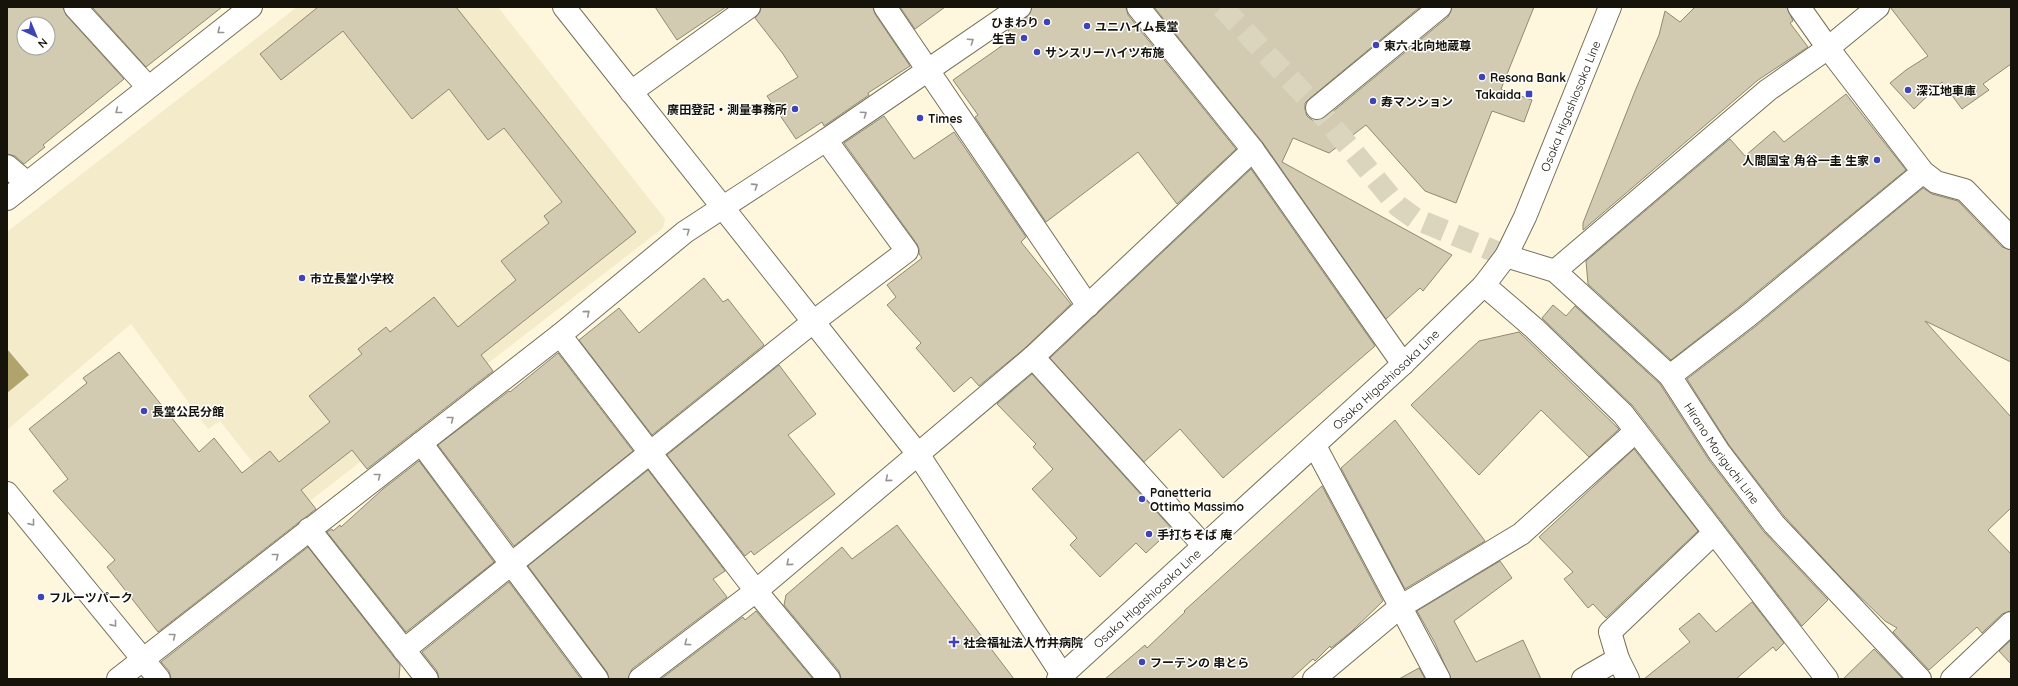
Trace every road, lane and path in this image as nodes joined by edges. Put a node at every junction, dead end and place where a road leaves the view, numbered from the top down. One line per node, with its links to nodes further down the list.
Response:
1 (75, 7): 14 (street)
2 (251, 7): 14 (street, one-way to 14)
3 (564, 7): 15 (street)
4 (749, 7): 15 (street)
5 (885, 7): 13 (street)
6 (1020, 7): 13 (street, one-way to 6)
7 (1138, 7): 18 (street)
8 (1440, 7): 16 (street)
9 (1610, 7): 25 (street, Osaka Higashiosaka Line)
10 (1799, 7): 12 (street)
11 (1878, 7): 12 (street)
12 (1828, 48): 20 (street); 26 (street)
13 (927, 71): 17 (street, one-way to 13); 28 (street)
14 (148, 87): 21 (street, one-way to 21)
15 (631, 92): 23 (street)
16 (1317, 108)
17 (826, 140): 23 (street, one-way to 17); 29 (street)
18 (1253, 150): 28 (street); 32 (street)
19 (7, 166): 21 (street)
20 (1923, 172): 24 (street); 33 (street)
21 (27, 183): 22 (street)
22 (7, 199)
23 (722, 207): 29 (street); 30 (street, one-way to 23)
24 (2011, 238)
25 (1506, 256): 26 (street, Hirano Moriguchi Line); 27 (street, Osaka Higashiosaka Line)
26 (1555, 271): 33 (street, Hirano Moriguchi Line)
27 (1484, 285): 32 (street, Osaka Higashiosaka Line); 34 (street)
28 (1088, 306): 31 (street)
29 (813, 322): 37 (street); 38 (street)
30 (560, 335): 35 (street, one-way to 30); 37 (street)
31 (1033, 357): 38 (street); 42 (street)
32 (1403, 364): 36 (street, Osaka Higashiosaka Line)
33 (1670, 376): 62 (street, Hirano Moriguchi Line)
34 (1636, 431): 41 (street); 45 (street)
35 (421, 443): 40 (street, one-way to 35); 43 (street)
36 (1315, 446): 42 (street, Osaka Higashiosaka Line); 45 (street)
37 (650, 452): 43 (street); 44 (street)
38 (918, 454): 44 (street, one-way to 44); 51 (street)
39 (7, 493): 49 (street, one-way to 49)
40 (309, 529): 47 (street); 49 (street, one-way to 40)
41 (1714, 534): 48 (street); 52 (street)
42 (1204, 546): 51 (street, Osaka Higashiosaka Line)
43 (511, 564): 47 (street); 55 (street)
44 (756, 591): 56 (street, one-way to 56); 57 (street)
45 (1400, 607): 58 (street); 59 (street)
46 (2011, 623): 63 (street)
47 (404, 650): 50 (street)
48 (1618, 659): 60 (street); 61 (street)
49 (142, 660): 53 (street); 54 (street)
50 (424, 678)
51 (1062, 678)
52 (1823, 678)
53 (118, 679)
54 (159, 679)
55 (597, 679)
56 (640, 679)
57 (829, 679)
58 (1314, 679)
59 (1439, 679)
60 (1583, 679)
61 (1628, 679)
62 (1920, 679)
63 (1952, 679)

